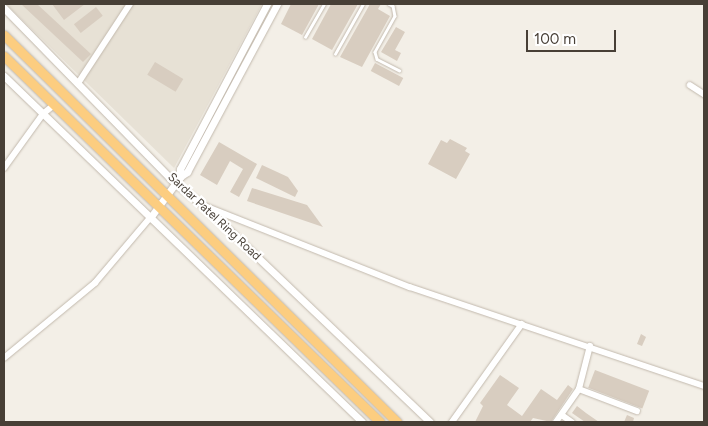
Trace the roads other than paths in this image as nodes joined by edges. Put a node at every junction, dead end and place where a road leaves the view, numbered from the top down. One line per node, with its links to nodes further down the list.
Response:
1 (130, 4): 14 (street)
2 (267, 4): 20 (street)
3 (277, 4): 20 (street)
4 (324, 4): 9 (lane)
5 (363, 4): 10 (lane)
6 (388, 4): 12 (lane)
7 (4, 8): 14 (street, Sardar Patel Ring Road)
8 (4, 35): 21 (highway, Sardar Patel Ring Road)
9 (305, 37)
10 (335, 54)
11 (4, 56): 17 (highway)
12 (399, 70)
13 (4, 76): 18 (street)
14 (79, 82): 20 (street, Sardar Patel Ring Road)
15 (690, 85): 16 (street)
16 (704, 94)
17 (53, 106): 18 (street); 23 (highway)
18 (43, 114): 19 (street); 24 (street)
19 (4, 168)
20 (178, 180): 21 (street); 22 (street, Sardar Patel Ring Road)
21 (168, 196): 23 (street); 27 (highway, Sardar Patel Ring Road)
22 (203, 205): 25 (street); 37 (street, Sardar Patel Ring Road)
23 (159, 210): 24 (street); 29 (highway)
24 (150, 218): 28 (street); 34 (street)
25 (522, 324): 26 (street); 38 (street)
26 (590, 346): 30 (street); 31 (street)
27 (327, 354): 29 (highway); 36 (highway, Sardar Patel Ring Road)
28 (4, 358)
29 (319, 363): 35 (highway)
30 (704, 386)
31 (579, 389): 32 (street); 33 (street)
32 (637, 411)
33 (562, 414): 39 (street); 40 (street)
34 (362, 422)
35 (380, 422)
36 (397, 422)
37 (430, 422)
38 (452, 422)
39 (556, 422)
40 (572, 422)

